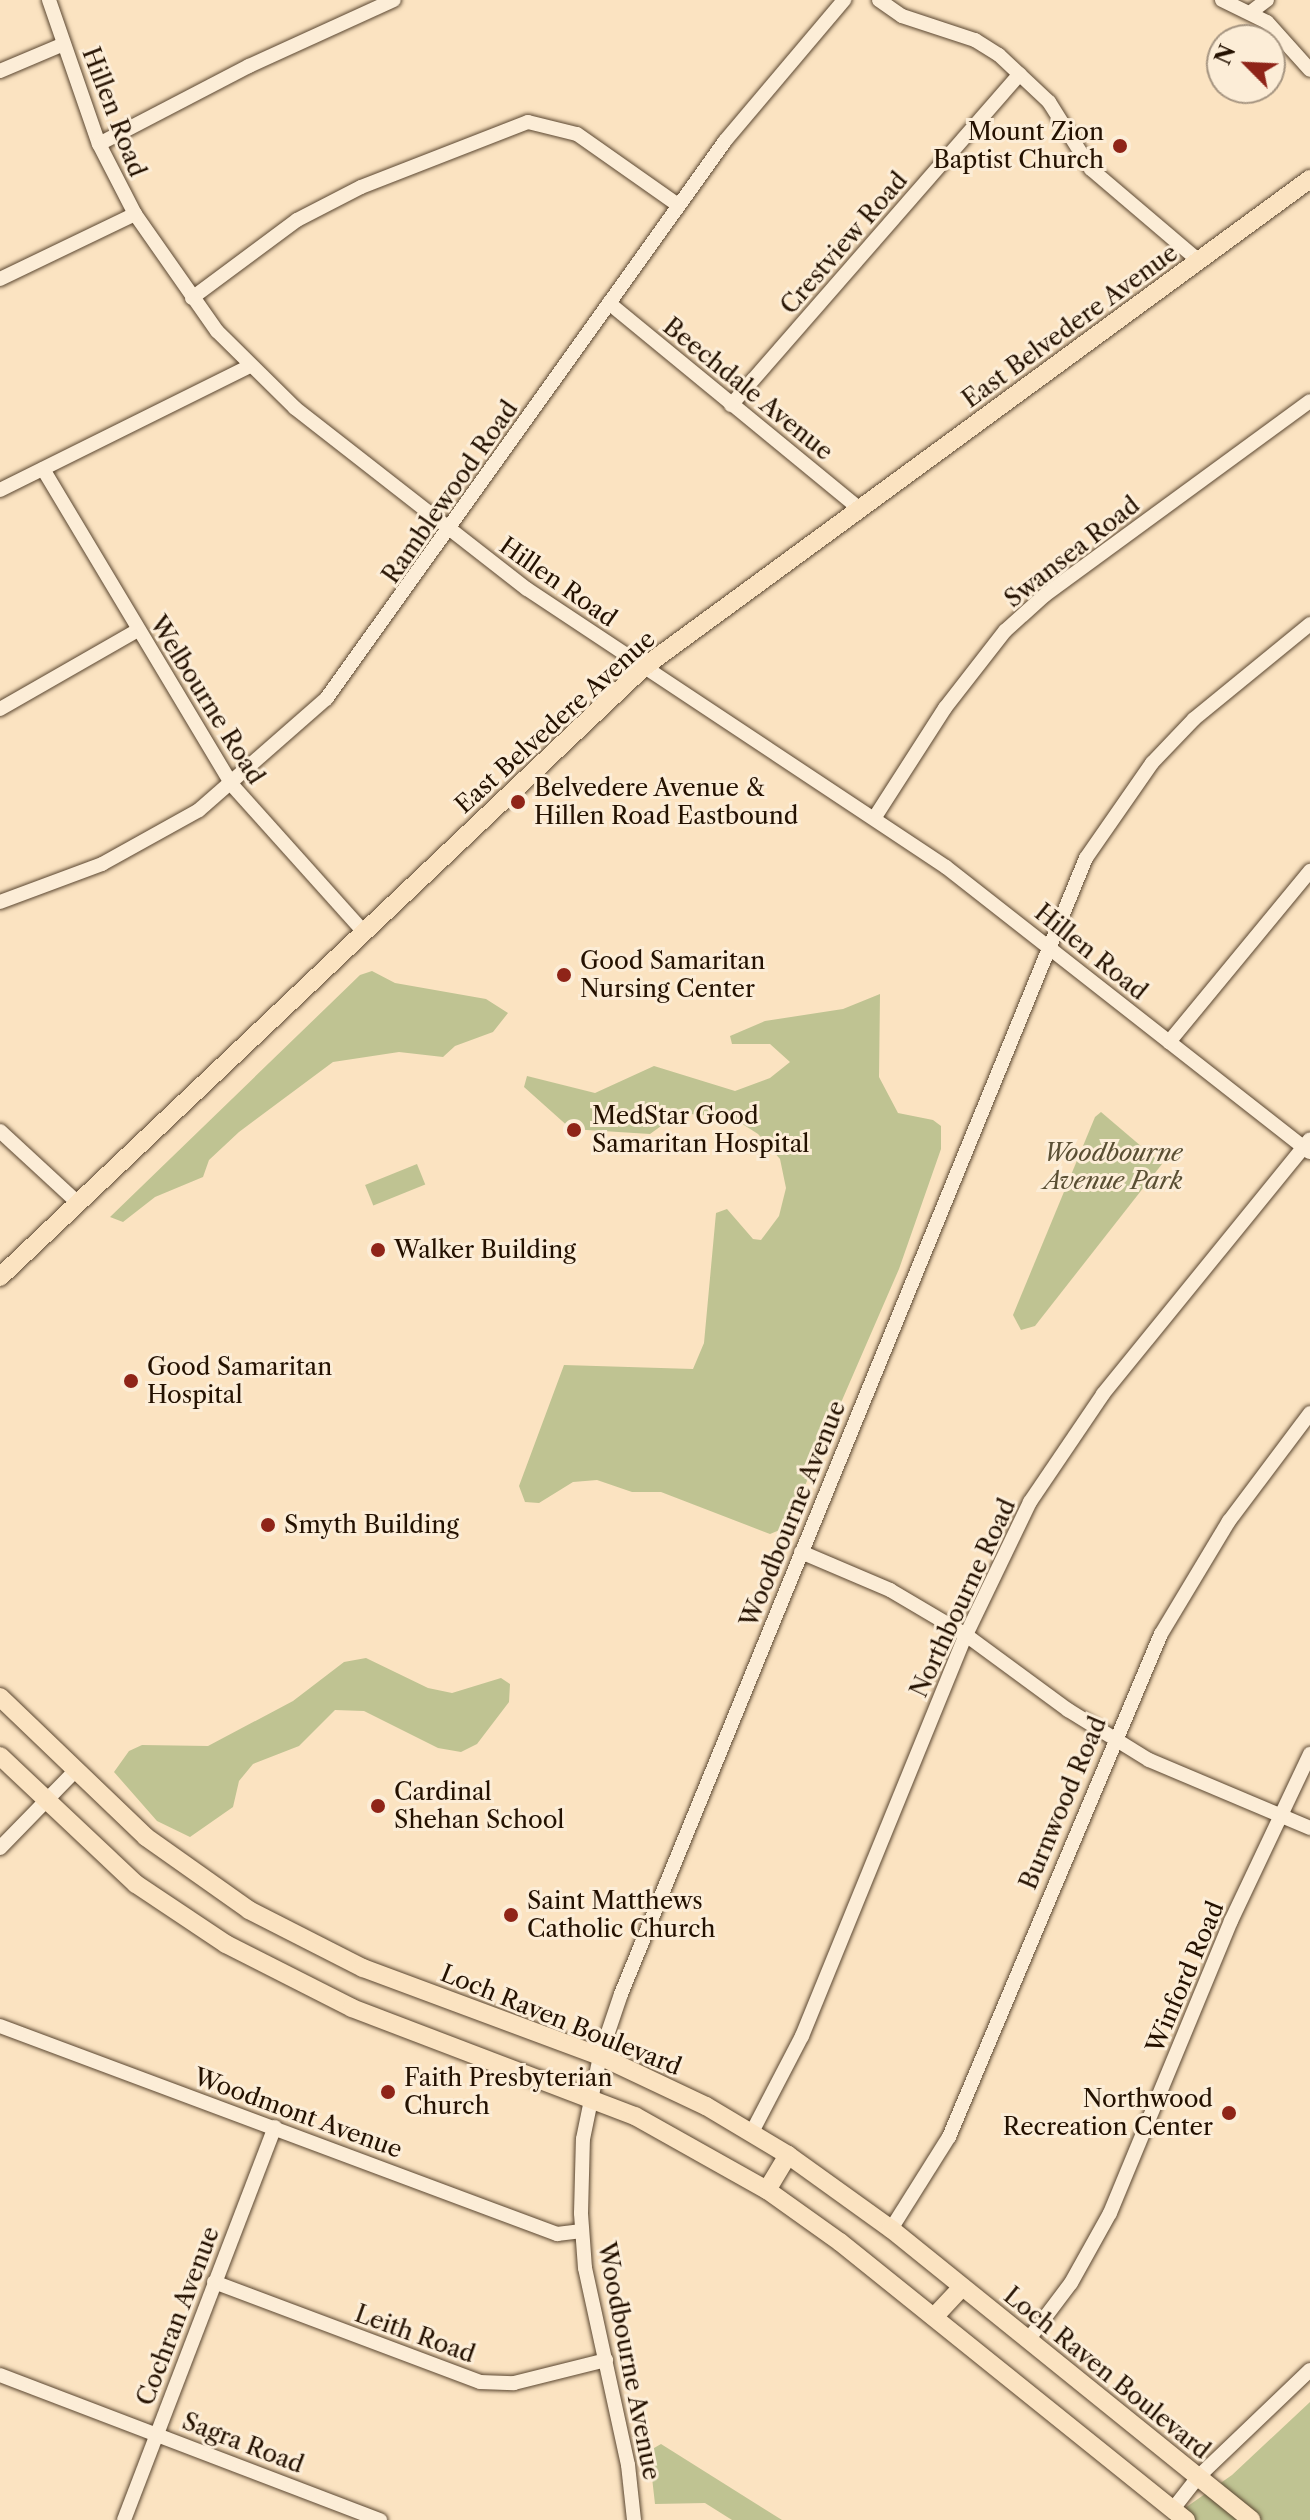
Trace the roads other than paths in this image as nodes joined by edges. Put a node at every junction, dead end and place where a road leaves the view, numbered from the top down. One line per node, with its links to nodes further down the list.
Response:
1 (49, 0): 8 (street, Hillen Road)
2 (394, 0): 12 (street)
3 (844, 0): 14 (street, Ramblewood Road)
4 (879, 0): 11 (street)
5 (1222, 0): 7 (street)
6 (1267, 0): 7 (street)
7 (1251, 12): 9 (street)
8 (64, 44): 10 (street); 12 (street, Hillen Road)
9 (1310, 70)
10 (0, 71)
11 (1020, 74): 16 (street); 22 (street, Crestview Road)
12 (99, 144): 15 (street, Hillen Road)
13 (1310, 179): 16 (main road, East Belvedere Avenue)
14 (678, 205): 18 (street); 19 (street, Ramblewood Road)
15 (135, 214): 17 (street); 18 (street, Hillen Road)
16 (1199, 261): 25 (main road, East Belvedere Avenue)
17 (0, 279)
18 (192, 298): 20 (street, Hillen Road)
19 (609, 303): 22 (street, Beechdale Avenue); 26 (street, Ramblewood Road)
20 (250, 366): 23 (street); 26 (street, Hillen Road)
21 (1310, 401): 32 (street, Swansea Road)
22 (731, 405): 25 (street, Beechdale Avenue)
23 (43, 469): 24 (street); 28 (street, Welbourne Road)
24 (0, 490)
25 (860, 509): 29 (main road, East Belvedere Avenue)
26 (449, 532): 29 (street, Hillen Road); 31 (street, Ramblewood Road)
27 (1310, 624): 36 (street, Woodbourne Avenue)
28 (138, 630): 30 (street); 31 (street, Welbourne Road)
29 (644, 667): 32 (street, Hillen Road); 35 (main road, East Belvedere Avenue)
30 (0, 709)
31 (232, 785): 34 (street, Ramblewood Road); 35 (street, Welbourne Road)
32 (875, 817): 36 (street, Hillen Road)
33 (1310, 871): 37 (street)
34 (0, 902)
35 (364, 932): 40 (main road, East Belvedere Avenue)
36 (1050, 945): 37 (street, Hillen Road); 43 (street, Woodbourne Avenue)
37 (1169, 1042): 39 (street, Hillen Road)
38 (0, 1131): 40 (street)
39 (1308, 1146): 44 (street, Northbourne Road)
40 (78, 1203): 41 (main road, East Belvedere Avenue)
41 (0, 1277)
42 (1310, 1413): 46 (street, Burnwood Road)
43 (801, 1552): 44 (street); 55 (street, Woodbourne Avenue)
44 (966, 1635): 46 (street); 58 (street, Northbourne Road)
45 (0, 1697): 49 (main road, Loch Raven Boulevard)
46 (1113, 1739): 51 (street); 61 (street, Burnwood Road)
47 (1310, 1754): 51 (street, Winford Road)
48 (0, 1756): 50 (main road)
49 (75, 1771): 50 (street); 55 (main road, Loch Raven Boulevard)
50 (48, 1800): 53 (street); 56 (main road)
51 (1282, 1818): 52 (street); 66 (street, Winford Road)
52 (1310, 1828)
53 (0, 1848)
54 (0, 2026): 57 (street, Woodmont Avenue)
55 (600, 2056): 56 (street, Woodbourne Avenue); 58 (main road, Loch Raven Boulevard)
56 (592, 2097): 60 (main road); 62 (street, Woodbourne Avenue)
57 (275, 2127): 62 (street, Woodmont Avenue); 63 (street, Cochran Avenue)
58 (752, 2132): 59 (main road, Loch Raven Boulevard)
59 (788, 2155): 60 (main road); 61 (main road, Loch Raven Boulevard)
60 (767, 2190): 65 (main road)
61 (891, 2229): 64 (main road, Loch Raven Boulevard)
62 (582, 2231): 67 (street, Woodbourne Avenue)
63 (214, 2282): 67 (street, Leith Road); 70 (street, Cochran Avenue)
64 (962, 2287): 65 (main road); 66 (main road, Loch Raven Boulevard)
65 (934, 2317): 72 (main road)
66 (1028, 2340): 71 (main road, Loch Raven Boulevard)
67 (606, 2360): 75 (street, Woodbourne Avenue)
68 (1310, 2370): 71 (street)
69 (0, 2375): 70 (street, Sagra Road)
70 (157, 2433): 73 (street, Cochran Avenue); 74 (street, Sagra Road)
71 (1198, 2477): 72 (street); 76 (main road, Loch Raven Boulevard)
72 (1179, 2515)
73 (124, 2520)
74 (380, 2520)
75 (634, 2520)
76 (1251, 2520)

